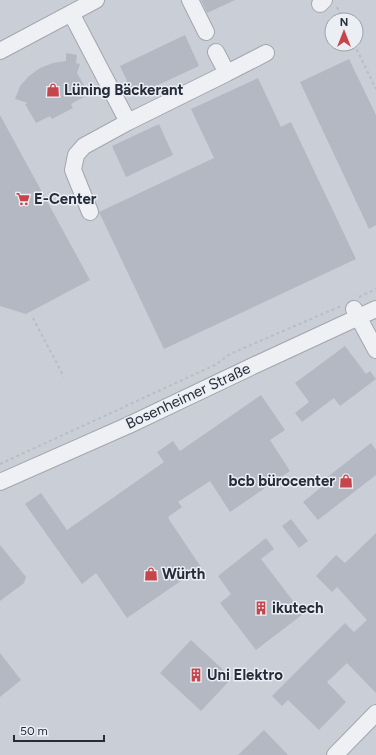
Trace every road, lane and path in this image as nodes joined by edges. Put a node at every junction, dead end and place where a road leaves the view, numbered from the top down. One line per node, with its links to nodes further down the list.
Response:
1 (96, 0): 5 (street)
2 (190, 0): 6 (street)
3 (326, 3): 4 (path)
4 (335, 12)
5 (71, 13): 7 (street); 13 (street)
6 (206, 32)
7 (0, 51)
8 (216, 52): 11 (street)
9 (358, 52): 12 (path)
10 (266, 53): 11 (street)
11 (227, 73): 13 (street)
12 (376, 89)
13 (128, 122): 14 (street)
14 (90, 212)
15 (376, 299): 17 (street, Bosenheimer Straße)
16 (376, 309): 17 (street, Bosenheimer Straße)
17 (356, 313): 20 (street); 23 (street, Bosenheimer Straße); 24 (street, Bosenheimer Straße)
18 (320, 316): 22 (path)
19 (33, 318): 21 (path)
20 (376, 350)
21 (64, 378)
22 (0, 464)
23 (0, 471)
24 (0, 482)
25 (376, 713): 26 (street)
26 (335, 755)

